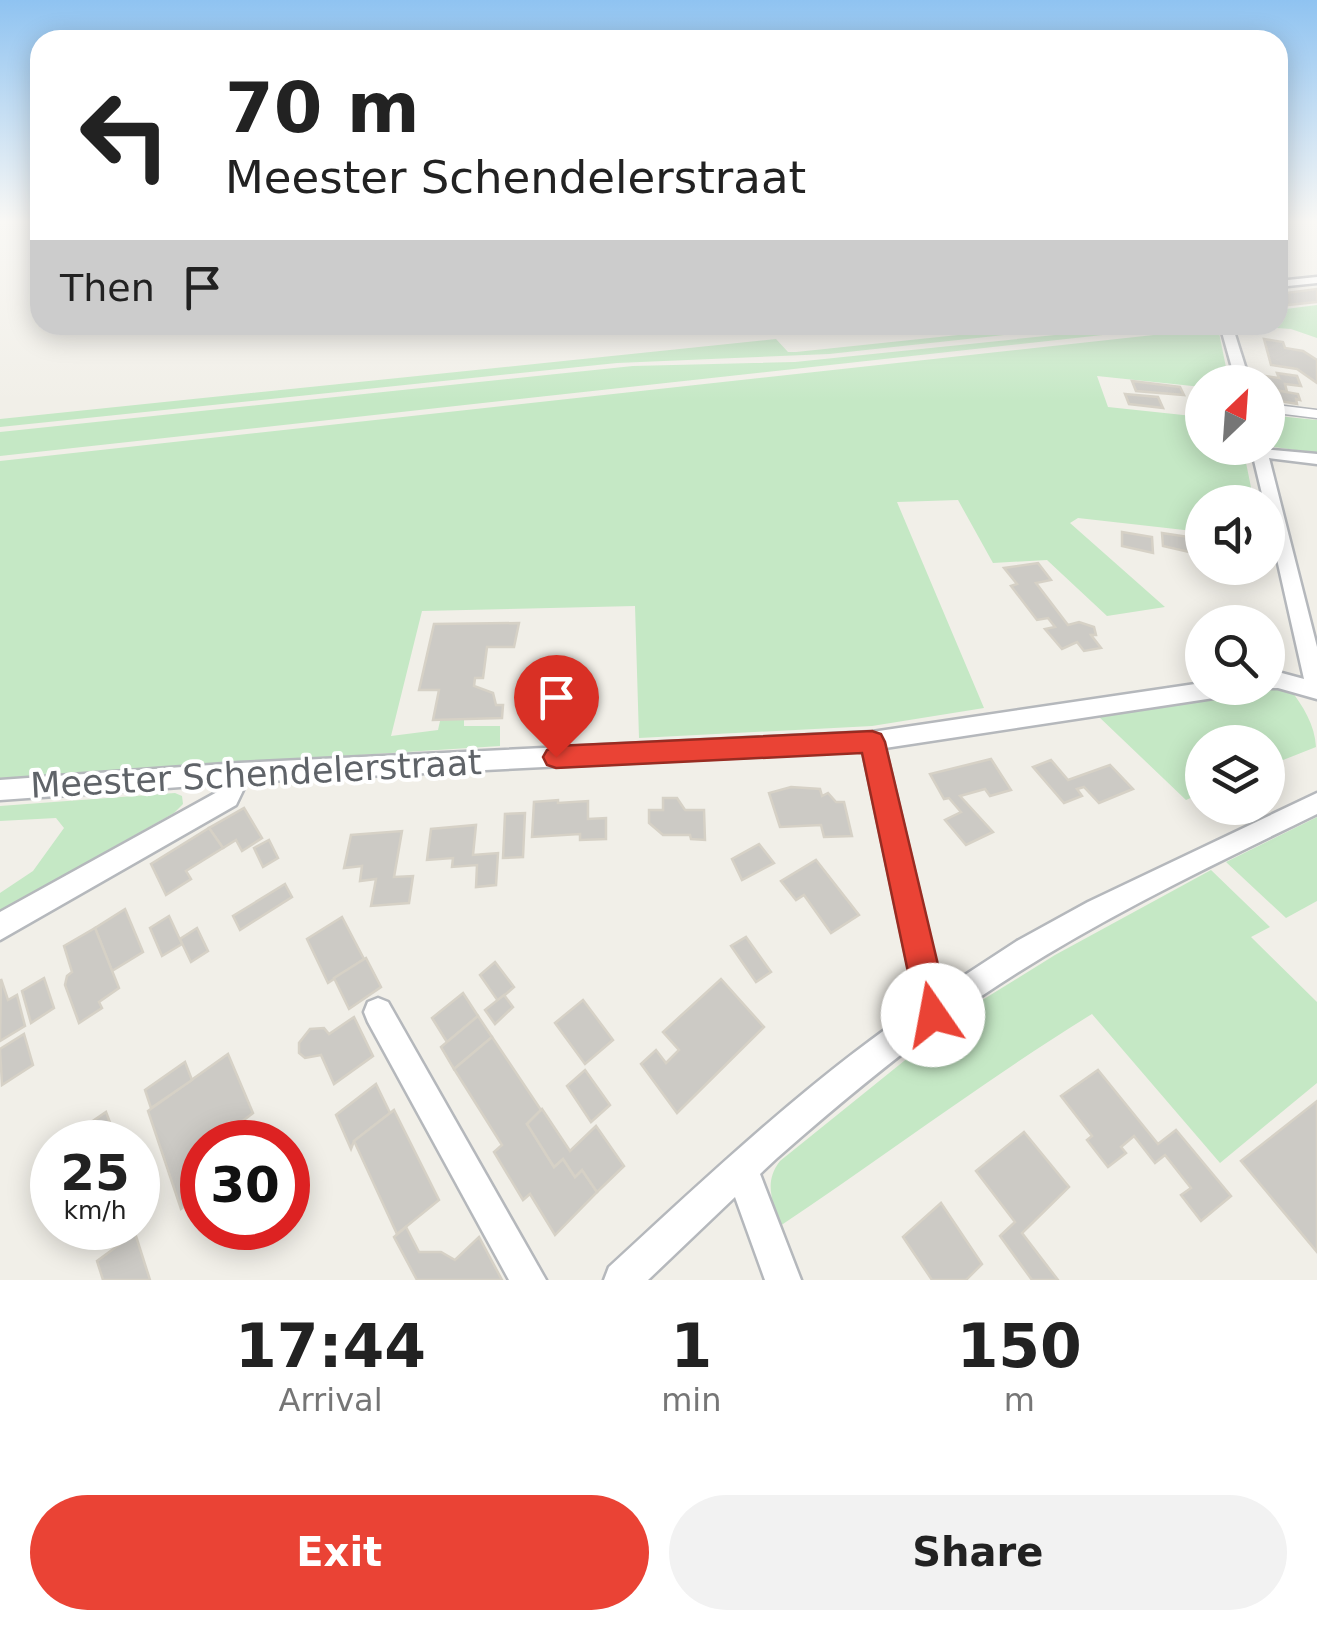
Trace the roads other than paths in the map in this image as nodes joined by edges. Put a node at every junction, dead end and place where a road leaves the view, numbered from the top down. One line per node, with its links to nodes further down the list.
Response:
1 (1229, 335): 2 (street)
2 (1238, 365)
3 (1285, 410): 4 (lane)
4 (1317, 414)
5 (1285, 454): 6 (street)
6 (1317, 460)
7 (1264, 465): 9 (street)
8 (1285, 682): 9 (street)
9 (1317, 690)
10 (1185, 694): 11 (street, Meester Schendelerstraat)
11 (872, 742): 12 (street, Meester Schendelerstraat); 17 (street)
12 (239, 773): 13 (street, Meester Schendelerstraat); 15 (street)
13 (0, 790)
14 (1317, 803): 17 (street)
15 (0, 927)
16 (378, 1012): 19 (street)
17 (933, 1015): 18 (street)
18 (741, 1168): 20 (street); 21 (street)
19 (528, 1280)
20 (622, 1280)
21 (783, 1280)

